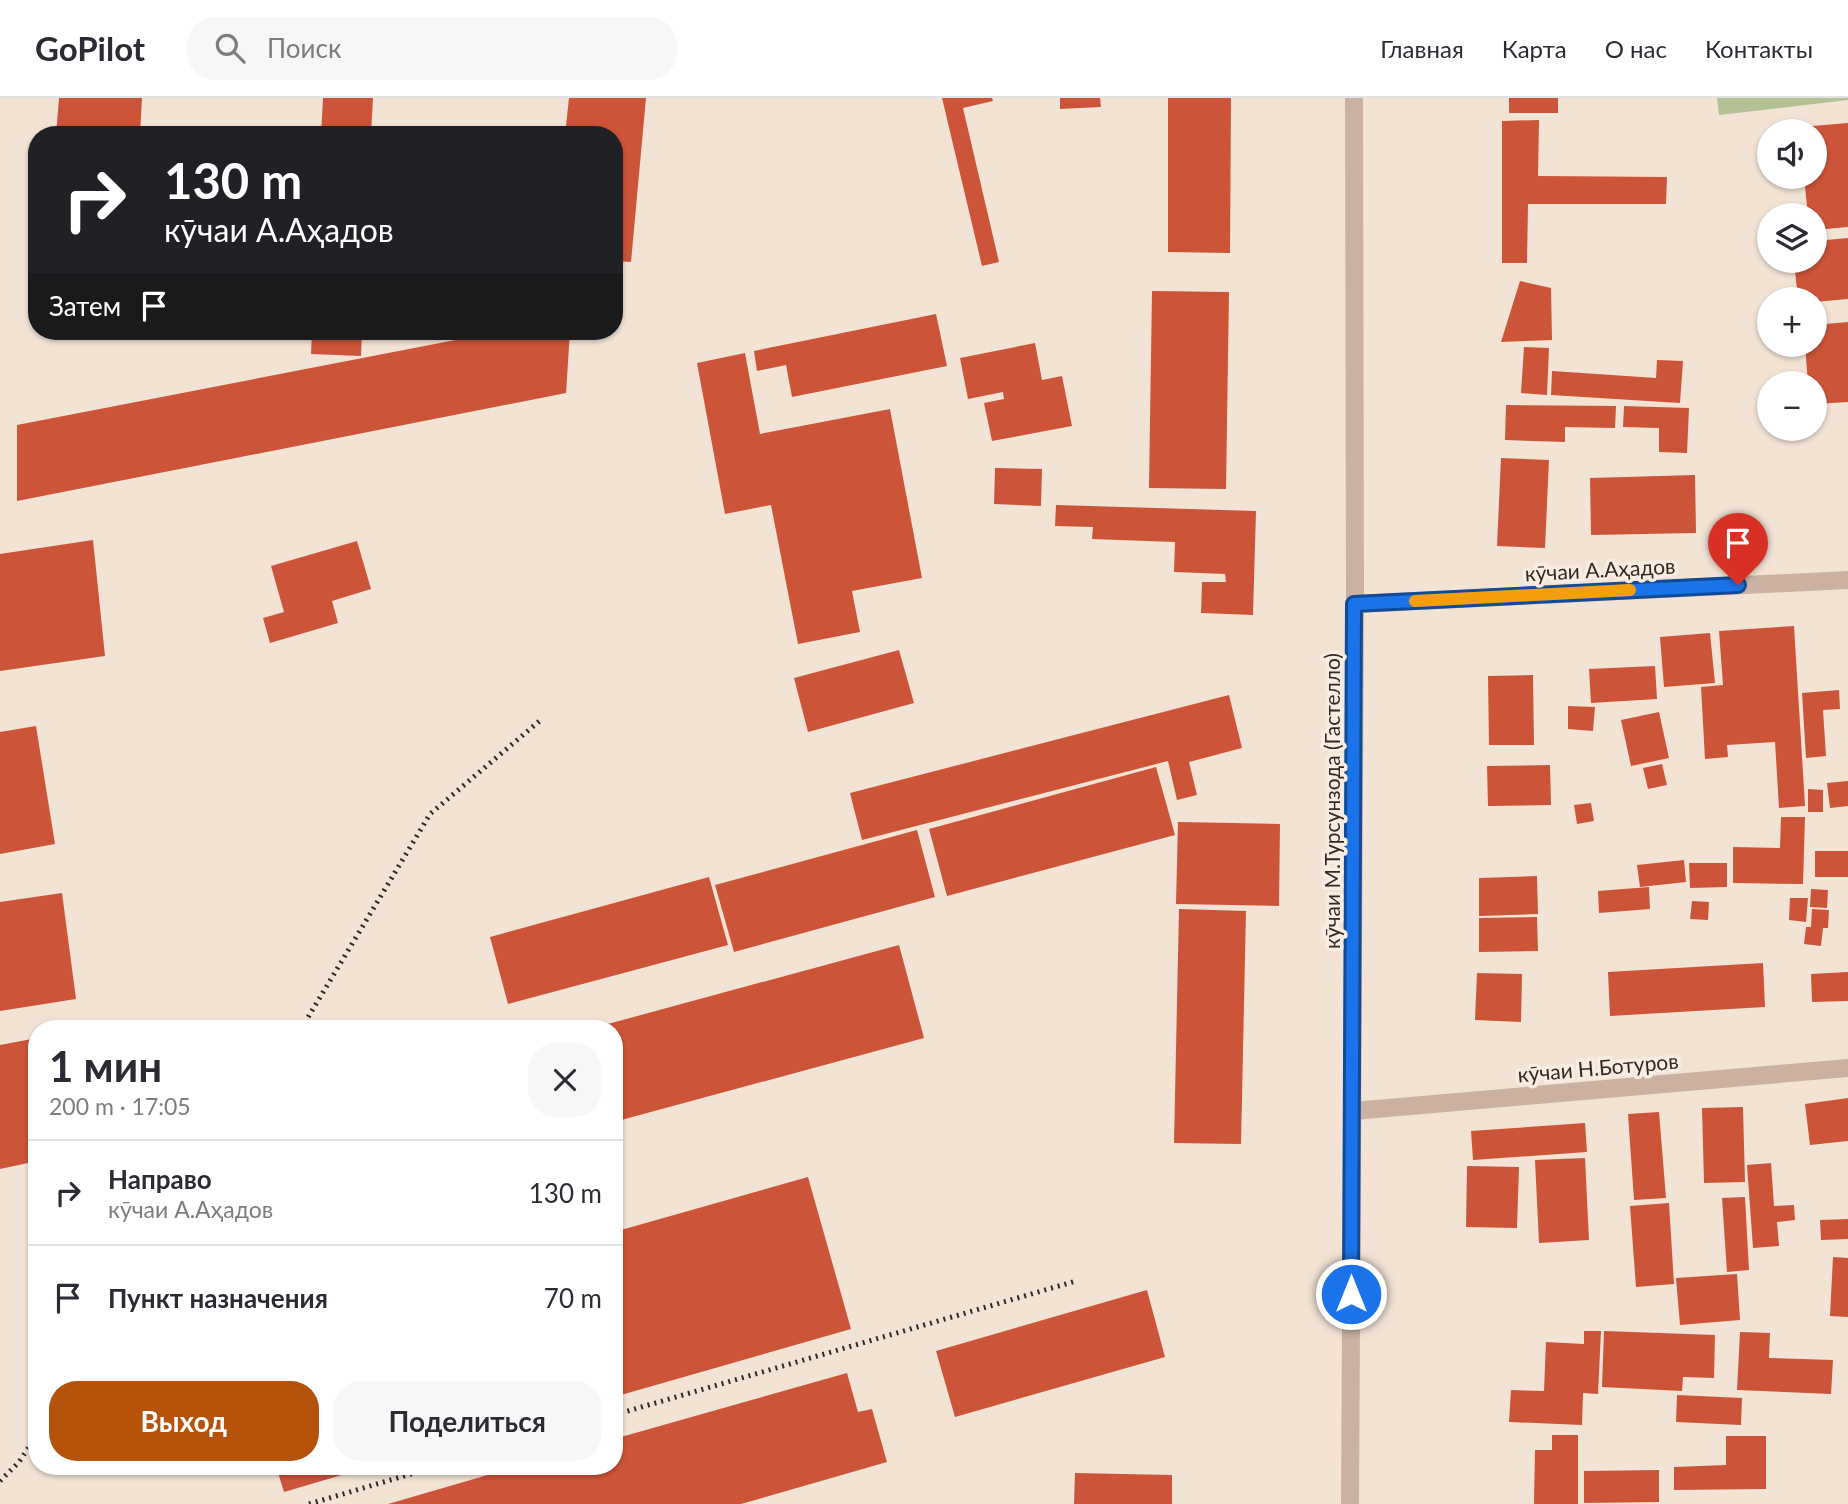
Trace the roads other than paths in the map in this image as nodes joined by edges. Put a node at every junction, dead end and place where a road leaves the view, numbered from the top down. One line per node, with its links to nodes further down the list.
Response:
1 (1354, 98): 3 (street, кӯчаи М.Турсунзода (Гастелло))
2 (1848, 580): 3 (street, кӯчаи А.Аҳадов)
3 (1354, 604): 5 (street, кӯчаи М.Турсунзода (Гастелло))
4 (1848, 1068): 5 (street, кӯчаи Н.Ботуров)
5 (1353, 1111): 6 (street, кӯчаи М.Турсунзода (Гастелло))
6 (1350, 1504)

